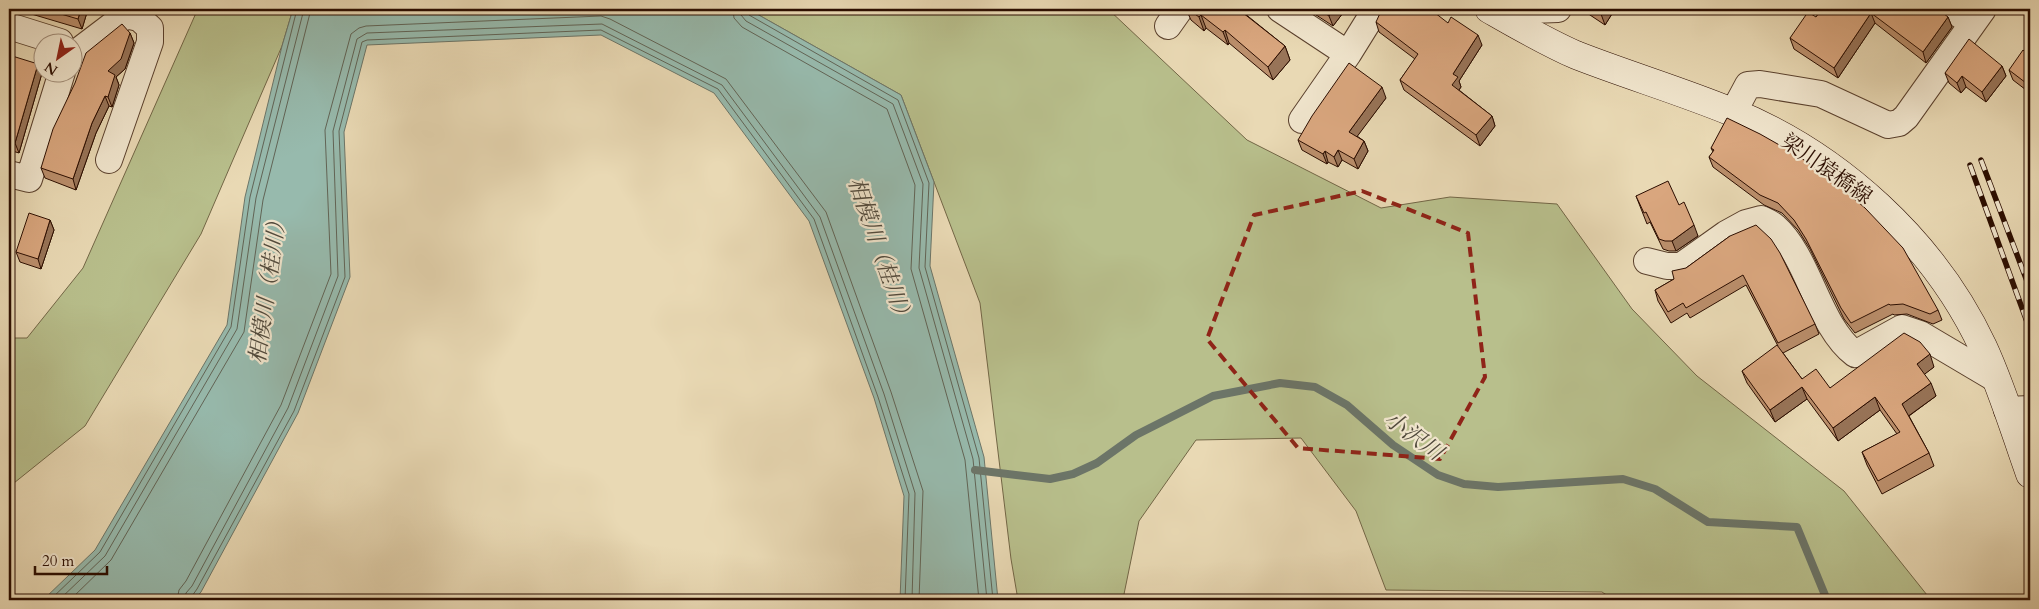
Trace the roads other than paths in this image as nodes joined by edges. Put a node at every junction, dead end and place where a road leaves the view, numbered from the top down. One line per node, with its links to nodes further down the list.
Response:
1 (1280, 9): 11 (street)
2 (1376, 9): 11 (street)
3 (1489, 9): 7 (main road, 梁川猿橋線)
4 (1558, 9): 7 (street)
5 (1951, 9): 6 (street)
6 (1978, 16): 13 (street)
7 (1515, 24): 13 (main road, 梁川猿橋線)
8 (9, 26): 9 (street)
9 (32, 33)
10 (82, 48): 15 (street)
11 (1348, 54): 14 (street)
12 (59, 82): 16 (street)
13 (1733, 113): 18 (main road, 梁川猿橋線)
14 (1302, 120)
15 (109, 160)
16 (9, 174)
17 (1647, 261): 18 (street)
18 (1996, 379): 19 (main road, 梁川猿橋線)
19 (2019, 410): 20 (main road, 梁川猿橋線)
20 (2030, 474)

